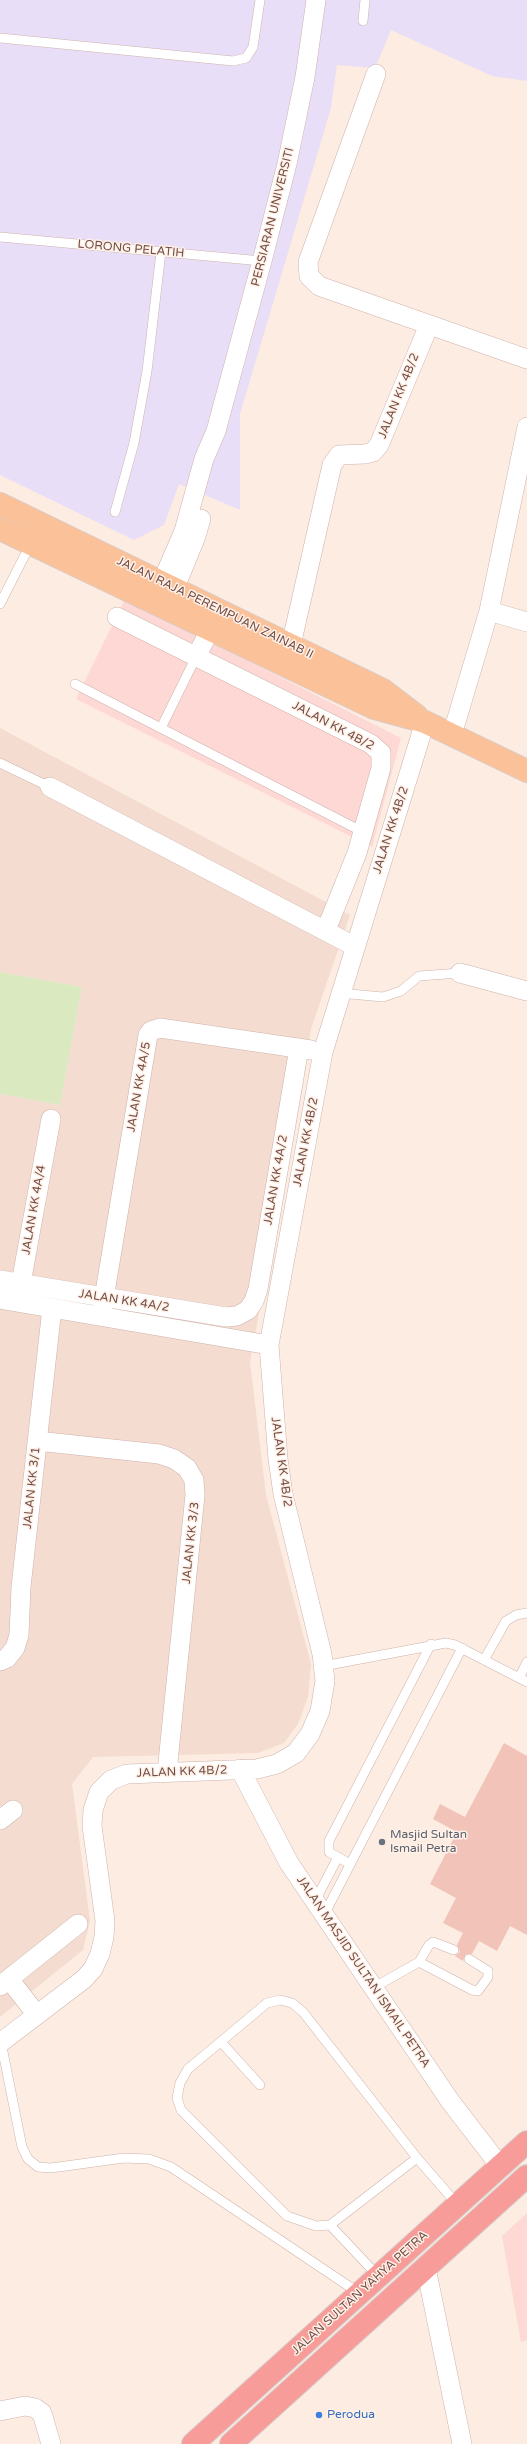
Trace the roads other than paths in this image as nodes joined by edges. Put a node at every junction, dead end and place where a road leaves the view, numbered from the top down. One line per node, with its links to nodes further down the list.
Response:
1 (260, 0): 5 (lane)
2 (316, 0): 9 (street, PERSIARAN UNIVERSITI)
3 (365, 0): 4 (lane)
4 (363, 21)
5 (0, 38)
6 (376, 74): 10 (street)
7 (0, 237): 8 (lane, LORONG PELATIH)
8 (160, 252): 9 (lane, LORONG PELATIH); 14 (lane)
9 (262, 260): 17 (street, PERSIARAN UNIVERSITI)
10 (428, 325): 11 (street); 23 (street, JALAN KK 4B/2)
11 (527, 359)
12 (527, 427): 19 (street)
13 (0, 504): 17 (main road, JALAN RAJA PEREMPUAN ZAINAB II)
14 (115, 512)
15 (0, 528): 16 (main road, JALAN RAJA PEREMPUAN ZAINAB II)
16 (31, 543): 17 (main road, JALAN RAJA PEREMPUAN ZAINAB II); 18 (lane)
17 (164, 596): 22 (main road, JALAN RAJA PEREMPUAN ZAINAB II); 23 (main road, JALAN RAJA PEREMPUAN ZAINAB II)
18 (0, 604)
19 (489, 611): 21 (street); 28 (street)
20 (116, 617): 24 (street, JALAN KK 4B/2)
21 (527, 622)
22 (210, 630): 24 (street); 26 (main road, JALAN RAJA PEREMPUAN ZAINAB II)
23 (291, 645): 26 (main road, JALAN RAJA PEREMPUAN ZAINAB II)
24 (196, 657): 27 (lane); 32 (street, JALAN KK 4B/2)
25 (75, 684): 27 (lane)
26 (425, 722): 28 (main road, JALAN RAJA PEREMPUAN ZAINAB II); 34 (street, JALAN KK 4B/2)
27 (161, 728): 32 (lane)
28 (452, 735): 30 (main road, JALAN RAJA PEREMPUAN ZAINAB II)
29 (0, 763): 31 (lane)
30 (527, 771)
31 (50, 787): 33 (street)
32 (363, 832): 33 (street, JALAN KK 4B/2)
33 (326, 930): 34 (street)
34 (354, 946): 37 (street, JALAN KK 4B/2)
35 (460, 973): 36 (street); 37 (lane)
36 (527, 991)
37 (339, 994): 39 (street, JALAN KK 4B/2)
38 (299, 1048): 39 (street, JALAN KK 4A/5); 43 (street, JALAN KK 4A/5); 46 (street, JALAN KK 4A/2)
39 (323, 1052): 48 (street, JALAN KK 4B/2)
40 (51, 1119): 42 (street, JALAN KK 4A/4)
41 (0, 1280): 42 (street, JALAN KK 4A/2)
42 (21, 1283): 43 (street, JALAN KK 4A/2); 44 (street, JALAN KK 4A/4)
43 (104, 1297): 46 (street, JALAN KK 4A/2); 47 (street, JALAN KK 4A/5)
44 (9, 1300): 45 (street)
45 (52, 1308): 47 (street); 49 (street, JALAN KK 3/1)
46 (248, 1310): 48 (street)
47 (101, 1316): 48 (street)
48 (270, 1339): 56 (street, JALAN KK 4B/2)
49 (37, 1441): 54 (street, JALAN KK 3/1); 59 (street, JALAN KK 3/3)
50 (527, 1613): 53 (lane)
51 (431, 1644): 52 (lane); 56 (lane); 60 (lane)
52 (462, 1648): 53 (lane); 61 (lane)
53 (484, 1660): 57 (lane)
54 (0, 1661)
55 (527, 1662): 57 (lane)
56 (323, 1666): 58 (street, JALAN KK 4B/2)
57 (523, 1680)
58 (240, 1769): 59 (street, JALAN KK 4B/2); 62 (street, JALAN MASJID SULTAN ISMAIL PETRA)
59 (167, 1772): 69 (street, JALAN KK 4B/2)
60 (338, 1857): 61 (lane); 62 (lane)
61 (350, 1864): 62 (lane)
62 (319, 1908): 68 (street, JALAN MASJID SULTAN ISMAIL PETRA)
63 (78, 1924): 67 (street)
64 (454, 1950): 66 (lane)
65 (469, 1959): 66 (lane)
66 (419, 1962): 68 (lane)
67 (5, 1983): 69 (street)
68 (374, 1988): 75 (street, JALAN MASJID SULTAN ISMAIL PETRA)
69 (36, 2015): 71 (street, JALAN KK 4B/2)
70 (221, 2042): 72 (lane); 74 (lane); 78 (lane)
71 (1, 2043): 81 (lane)
72 (260, 2085)
73 (527, 2142): 75 (highway, JALAN SULTAN YAHYA PETRA)
74 (417, 2158): 77 (lane); 78 (lane)
75 (500, 2166): 77 (highway, JALAN SULTAN YAHYA PETRA)
76 (527, 2177): 79 (highway)
77 (457, 2204): 80 (highway, JALAN SULTAN YAHYA PETRA)
78 (330, 2225): 80 (lane)
79 (426, 2268): 83 (highway); 86 (street)
80 (378, 2276): 81 (highway, JALAN SULTAN YAHYA PETRA)
81 (359, 2293): 85 (highway, JALAN SULTAN YAHYA PETRA)
82 (0, 2411): 84 (street)
83 (240, 2441)
84 (51, 2444)
85 (193, 2444)
86 (462, 2444)

